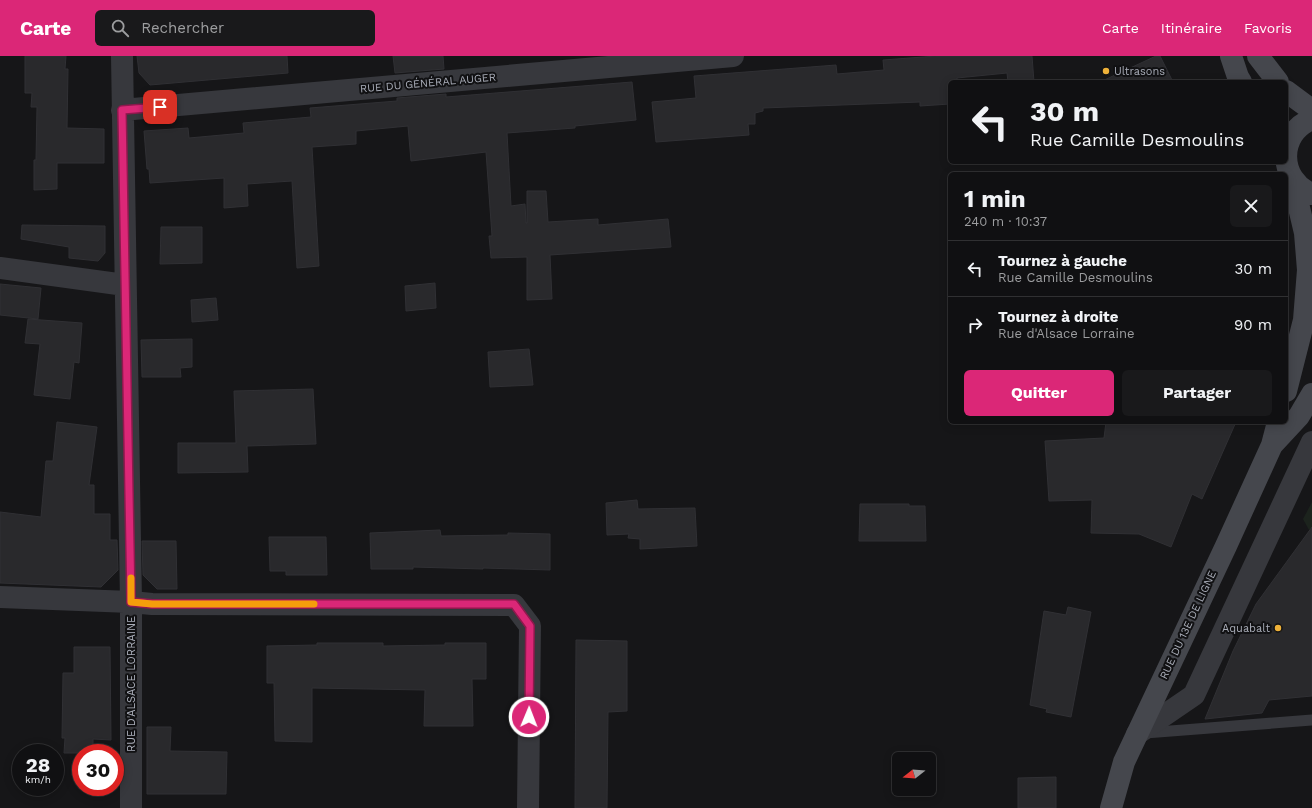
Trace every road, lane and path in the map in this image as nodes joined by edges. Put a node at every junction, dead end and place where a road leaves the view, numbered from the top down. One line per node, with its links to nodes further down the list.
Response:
1 (122, 56): 9 (street, RUE D'ALSACE LORRAINE)
2 (733, 56): 9 (street, RUE DU GÉNÉRAL AUGER)
3 (1225, 56): 6 (lane)
4 (1231, 56): 6 (main road)
5 (1258, 56): 7 (main road)
6 (1239, 79)
7 (1276, 80)
8 (1288, 92): 10 (main road)
9 (122, 110): 16 (street, RUE D'ALSACE LORRAINE)
10 (1312, 110)
11 (1312, 119): 12 (main road)
12 (1288, 143)
13 (1289, 171): 14 (main road); 17 (main road)
14 (1312, 194)
15 (0, 268): 16 (street)
16 (125, 286): 23 (street, RUE D'ALSACE LORRAINE)
17 (1288, 383)
18 (1312, 394): 21 (main road, RUE DU 13E DE LIGNE)
19 (1277, 424): 21 (main road, RUE DU 13E DE LIGNE)
20 (1312, 442): 25 (street)
21 (1272, 445): 25 (main road, RUE DU 13E DE LIGNE)
22 (0, 597): 23 (street)
23 (131, 602): 26 (street, RUE D'ALSACE LORRAINE); 27 (street)
24 (1312, 720): 25 (lane)
25 (1137, 734): 28 (main road, RUE DU 13E DE LIGNE)
26 (131, 808)
27 (528, 808)
28 (1112, 808)

